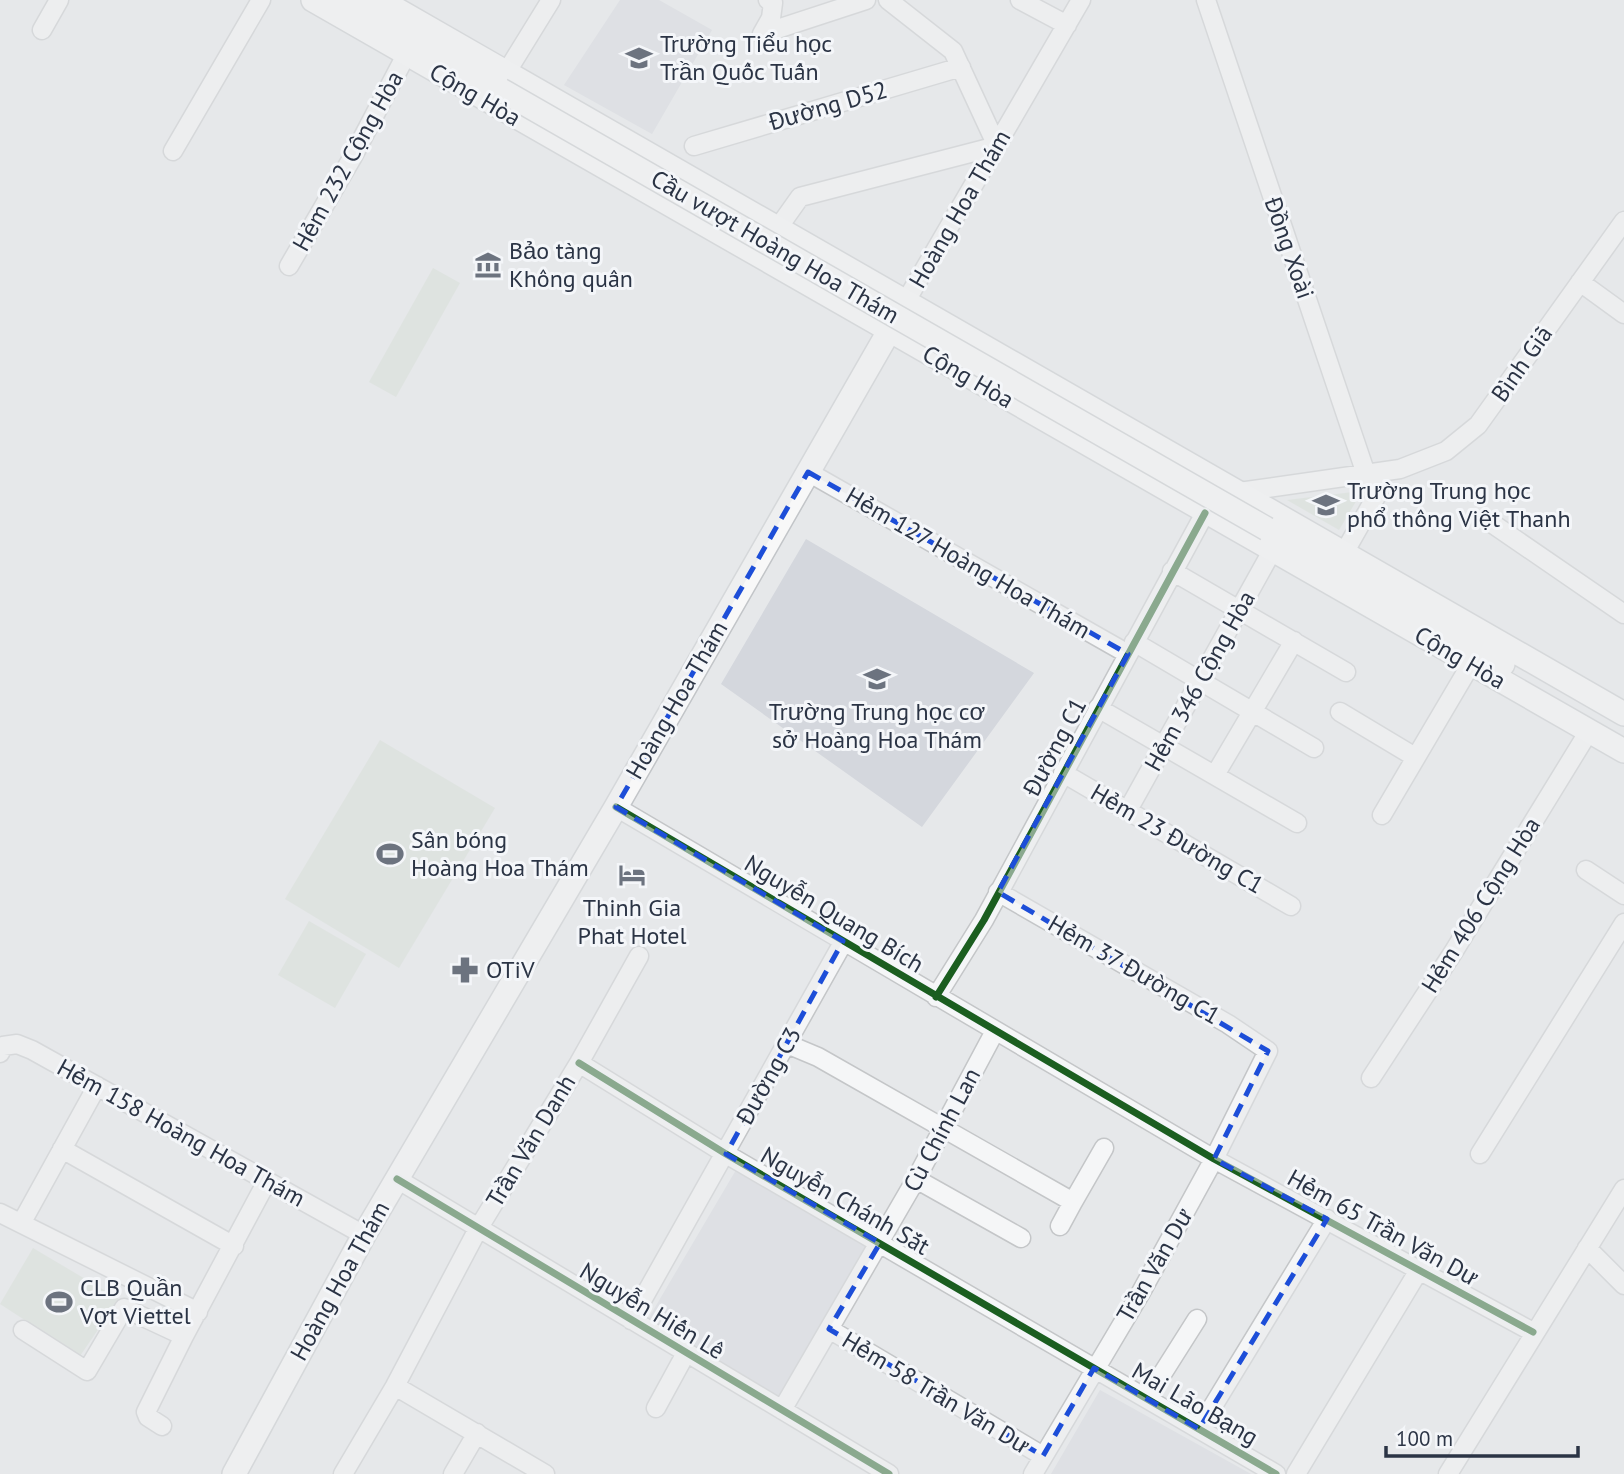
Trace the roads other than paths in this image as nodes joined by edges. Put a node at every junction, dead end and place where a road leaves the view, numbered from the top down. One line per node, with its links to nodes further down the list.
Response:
1 (59, 0): 14 (street)
2 (261, 0): 20 (street)
3 (313, 0): 15 (main road, Cộng Hòa)
4 (346, 0): 17 (main road, Cộng Hòa)
5 (380, 0): 17 (main road, Cộng Hòa)
6 (551, 0): 17 (street)
7 (768, 0): 8 (street)
8 (866, 0)
9 (888, 0): 16 (street)
10 (1020, 0): 13 (street)
11 (1081, 0): 13 (street, Hoàng Hoa Thám)
12 (1206, 0): 34 (street, Đồng Xoài)
13 (1067, 25): 19 (street, Hoàng Hoa Thám)
14 (42, 30)
15 (406, 55): 24 (street, Hẻm 232 Cộng Hòa); 26 (main road, Cộng Hòa)
16 (961, 67): 18 (street, Đường D52); 19 (street)
17 (504, 81): 22 (main road, Cộng Hòa); 39 (main road, Cầu vượt Hoàng Hoa Thám, bridge)
18 (694, 146)
19 (997, 146): 22 (street); 27 (street, Hoàng Hoa Thám)
20 (173, 150)
21 (1624, 221): 25 (street, Bình Giã)
22 (778, 228): 23 (main road, Cộng Hòa)
23 (828, 257): 26 (main road); 27 (main road, Cộng Hòa)
24 (289, 266)
25 (1580, 282): 28 (street); 32 (street, Bình Giã)
26 (811, 287): 29 (main road, Cộng Hòa)
27 (906, 301): 29 (main road, Hoàng Hoa Thám); 30 (main road, Cộng Hòa)
28 (1624, 314)
29 (888, 331): 31 (main road, Cộng Hòa); 33 (main road, Hoàng Hoa Thám)
30 (988, 347): 31 (main road); 35 (main road, Cộng Hòa)
31 (970, 378): 37 (main road, Cộng Hòa)
32 (1390, 471): 34 (street, Bình Giã); 36 (street)
33 (808, 472): 45 (street, Hẻm 127 Hoàng Hoa Thám); 61 (main road, Hoàng Hoa Thám)
34 (1367, 474): 35 (street, Bình Giã); 36 (street, Đồng Xoài)
35 (1239, 492): 40 (main road, Cộng Hòa)
36 (1377, 494): 40 (street)
37 (1205, 513): 39 (main road, Cộng Hòa); 41 (street, Đường C1)
38 (1490, 522): 43 (street)
39 (1270, 540): 42 (street, Hẻm 346 Cộng Hòa); 46 (main road, Cộng Hòa); 54 (main road, Cộng Hòa)
40 (1344, 552): 52 (main road, Cộng Hòa)
41 (1172, 571): 42 (street); 45 (street, Đường C1)
42 (1240, 610): 44 (street); 48 (street, Hẻm 346 Cộng Hòa)
43 (1624, 614)
44 (1294, 642): 47 (street); 50 (street)
45 (1131, 648): 48 (street, Hẻm 127 Hoàng Hoa Thám); 49 (street, Đường C1)
46 (1471, 664): 53 (main road, Cộng Hòa); 58 (street)
47 (1346, 672)
48 (1200, 681): 50 (street, Hẻm 127 Hoàng Hoa Thám); 55 (street, Hẻm 346 Cộng Hòa)
49 (1098, 708): 55 (street); 59 (street, Đường C1)
50 (1253, 712): 56 (street, Hẻm 127 Hoàng Hoa Thám); 60 (street)
51 (1340, 712): 58 (street)
52 (1624, 714)
53 (1589, 731): 57 (main road, Cộng Hòa); 78 (street, Hẻm 406 Cộng Hòa)
54 (1624, 734)
55 (1164, 746): 60 (street); 62 (street, Hẻm 346 Cộng Hòa)
56 (1314, 748)
57 (1624, 751)
58 (1415, 757): 63 (street)
59 (1063, 773): 62 (street, Hẻm 23 Đường C1); 66 (street, Đường C1)
60 (1215, 775): 64 (street)
61 (616, 807): 70 (street, Nguyễn Quang Bích); 86 (main road, Hoàng Hoa Thám)
62 (1128, 810): 68 (street, Hẻm 23 Đường C1)
63 (1382, 815)
64 (1297, 823)
65 (1586, 870): 67 (street)
66 (998, 892): 72 (street, Đường C1); 75 (street, Hẻm 37 Đường C1)
67 (1624, 895)
68 (1291, 906)
69 (1624, 923): 84 (street)
70 (844, 941): 72 (street, Nguyễn Quang Bích); 74 (street, Đường C3)
71 (639, 956): 77 (street, Trần Văn Danh)
72 (936, 997): 73 (street, Nguyễn Quang Bích)
73 (995, 1031): 80 (street, Cù Chính Lan); 85 (street, Nguyễn Quang Bích)
74 (787, 1044): 80 (street); 83 (street, Đường C3)
75 (1268, 1051): 85 (street, Trần Văn Dư)
76 (0, 1053): 79 (street, Hẻm 158 Hoàng Hoa Thám)
77 (579, 1063): 83 (street, Nguyễn Chánh Sắt); 95 (street, Trần Văn Danh)
78 (1371, 1078)
79 (97, 1086): 82 (street); 88 (street, Hẻm 158 Hoàng Hoa Thám)
80 (943, 1131): 87 (street, Cù Chính Lan); 90 (street)
81 (1104, 1148): 90 (street)
82 (62, 1149): 93 (street); 99 (street)
83 (726, 1154): 98 (street, Nguyễn Chánh Sắt); 105 (street, Đường C3)
84 (1480, 1154)
85 (1214, 1158): 92 (street, Hẻm 65 Trần Văn Dư); 111 (street, Trần Văn Dư)
86 (397, 1179): 95 (street, Nguyễn Hiến Lê); 96 (main road, Hoàng Hoa Thám)
87 (916, 1179): 97 (street); 98 (street, Cù Chính Lan)
88 (267, 1181): 96 (street, Hẻm 158 Hoàng Hoa Thám); 99 (street)
89 (1624, 1189): 100 (street)
90 (1073, 1202): 94 (street)
91 (0, 1213): 93 (street)
92 (1326, 1219): 101 (street, Hẻm 65 Trần Văn Dư); 117 (street)
93 (22, 1222): 103 (street)
94 (1060, 1226)
95 (478, 1229): 105 (street, Nguyễn Hiến Lê); 112 (street, Trần Văn Danh)
96 (364, 1236): 120 (main road, Hoàng Hoa Thám)
97 (1021, 1238)
98 (880, 1243): 106 (street, Cù Chính Lan); 111 (street, Nguyễn Chánh Sắt)
99 (234, 1246): 103 (street)
100 (1587, 1248): 102 (street); 108 (street)
101 (1419, 1270): 108 (street, Hẻm 65 Trần Văn Dư); 127 (street)
102 (1624, 1285)
103 (198, 1312): 109 (street)
104 (1197, 1318): 113 (street)
105 (631, 1320): 110 (street, Nguyễn Hiến Lê)
106 (830, 1329): 115 (street, Cù Chính Lan); 119 (street, Hẻm 58 Trần Văn Dư)
107 (23, 1330): 109 (street)
108 (1533, 1332): 128 (street)
109 (184, 1336): 116 (street)
110 (686, 1353): 114 (street); 115 (street, Nguyễn Hiến Lê)
111 (1094, 1368): 113 (street, Mai Lão Bạng); 119 (street, Trần Văn Dư)
112 (395, 1385): 118 (street); 121 (street, Trần Văn Danh)
113 (1147, 1398): 117 (street, Mai Lão Bạng)
114 (656, 1408)
115 (782, 1410): 124 (street, Nguyễn Hiến Lê)
116 (162, 1426)
117 (1199, 1429): 126 (street, Mai Lão Bạng)
118 (477, 1433): 122 (street); 123 (street)
119 (1043, 1456): 125 (street, Trần Văn Dư)
120 (237, 1473)
121 (343, 1474)
122 (453, 1474)
123 (545, 1474)
124 (889, 1474)
125 (1033, 1474)
126 (1276, 1474)
127 (1296, 1474)
128 (1448, 1474)

